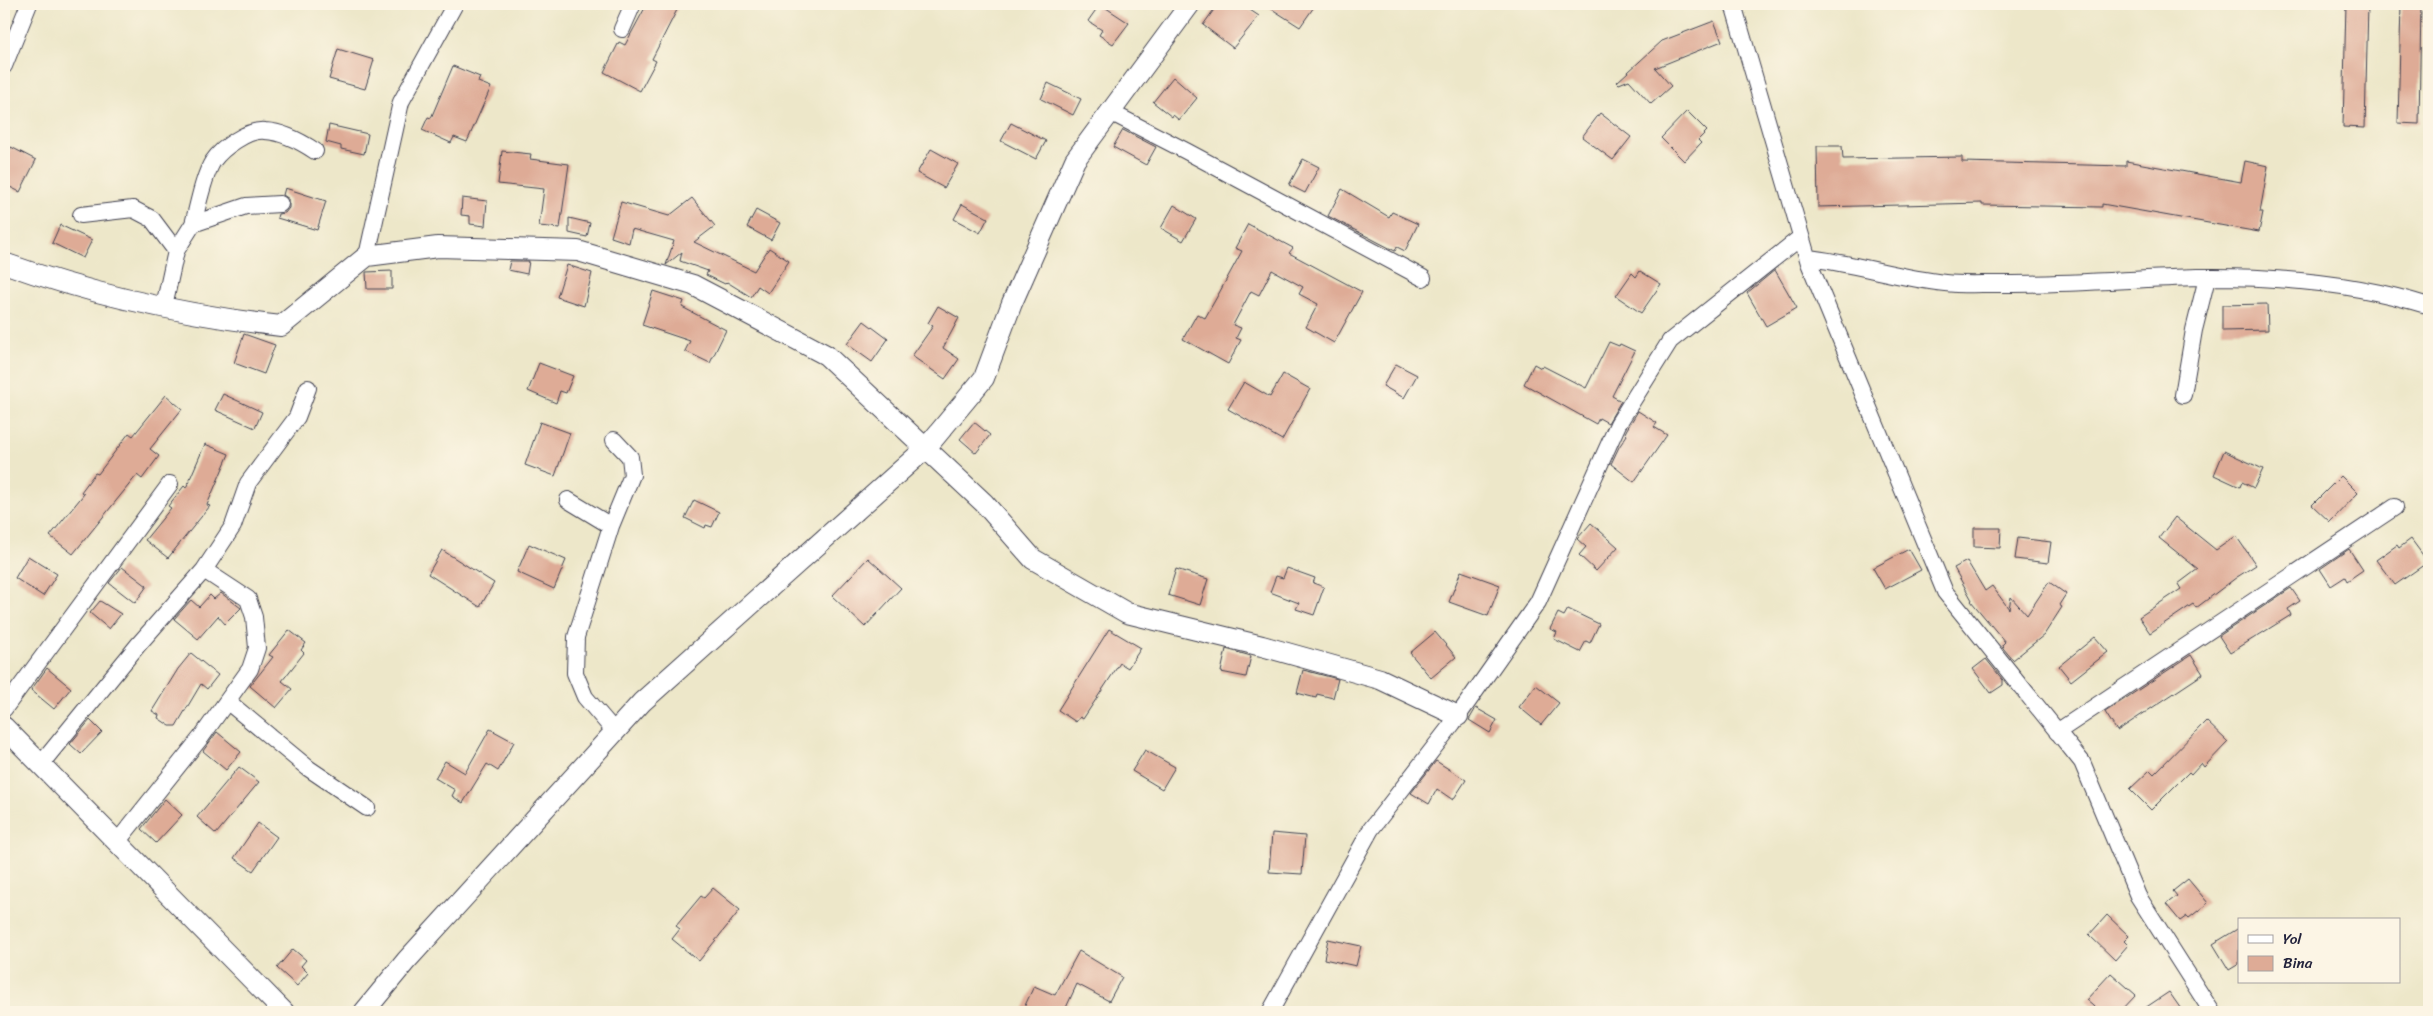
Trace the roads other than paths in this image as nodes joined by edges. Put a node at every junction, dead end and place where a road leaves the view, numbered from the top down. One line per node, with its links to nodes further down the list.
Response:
1 (29, 4): 7 (street)
2 (455, 4): 15 (street)
3 (633, 4): 6 (street)
4 (1190, 4): 8 (street)
5 (1733, 4): 13 (street)
6 (622, 29)
7 (4, 66)
8 (1110, 112): 18 (street); 25 (street)
9 (315, 151): 12 (street)
10 (280, 204): 12 (street)
11 (81, 214): 14 (street)
12 (193, 224): 14 (street)
13 (1802, 237): 16 (street); 33 (street)
14 (176, 251): 20 (street)
15 (366, 256): 20 (street); 25 (street)
16 (1808, 258): 19 (street); 36 (street)
17 (4, 262): 20 (street)
18 (1423, 278)
19 (2207, 278): 21 (street); 23 (street)
20 (164, 306)
21 (2429, 306)
22 (308, 388): 30 (street)
23 (2183, 394)
24 (614, 440): 29 (street)
25 (926, 448): 33 (street); 35 (street)
26 (170, 484): 32 (street)
27 (568, 500): 29 (street)
28 (2394, 507): 36 (street)
29 (611, 526): 35 (street)
30 (204, 570): 31 (street); 37 (street)
31 (227, 701): 38 (street); 39 (street)
32 (4, 709)
33 (1458, 716): 42 (street)
34 (4, 727): 37 (street)
35 (615, 732): 41 (street)
36 (2057, 732): 43 (street)
37 (41, 764): 39 (street)
38 (367, 808)
39 (118, 841): 40 (street)
40 (284, 1012)
41 (364, 1012)
42 (1270, 1012)
43 (2212, 1012)

